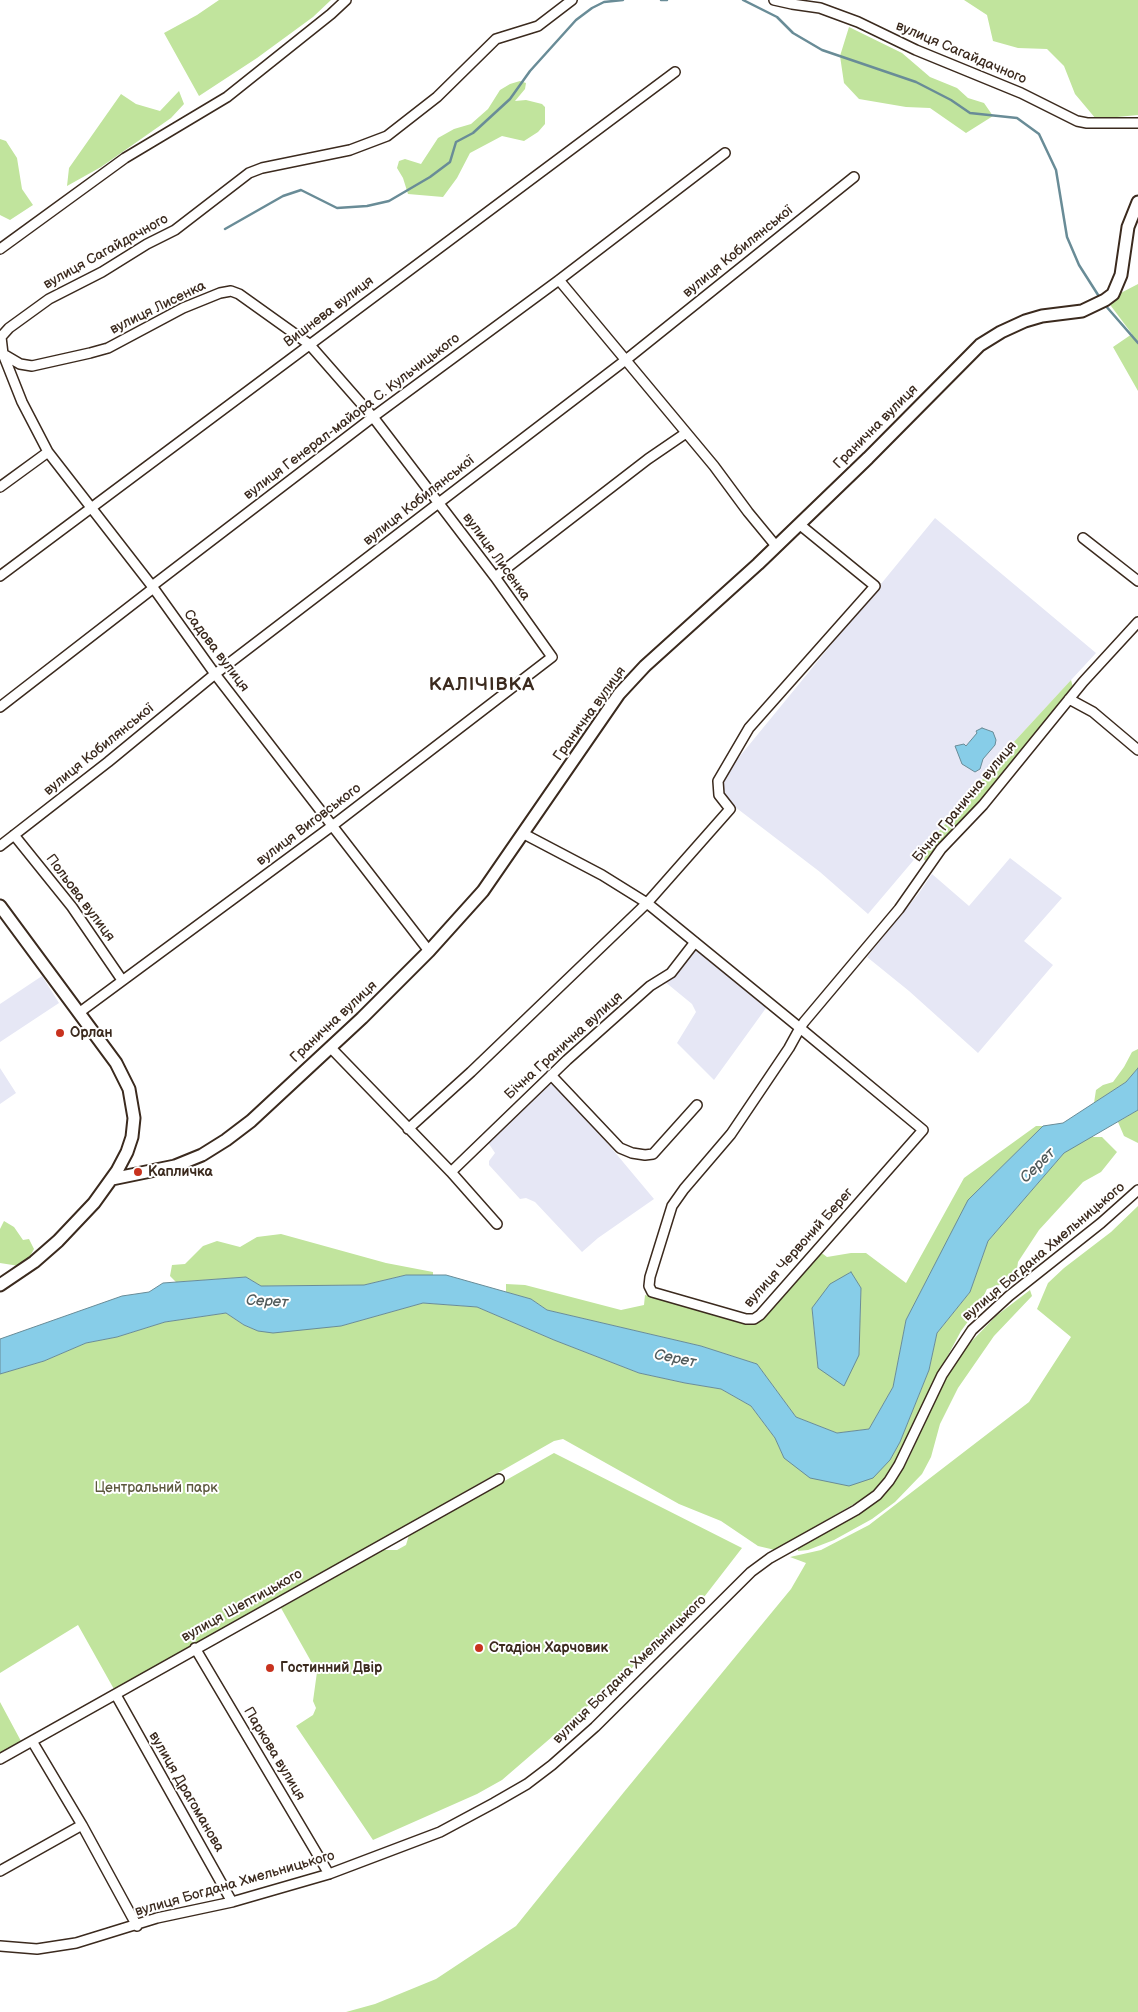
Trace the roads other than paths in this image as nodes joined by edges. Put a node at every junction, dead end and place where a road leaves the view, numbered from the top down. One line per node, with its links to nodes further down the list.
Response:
1 (346, 0): 9 (street)
2 (572, 0): 12 (street, вулиця Сагайдачного)
3 (774, 0): 5 (street, вулиця Сагайдачного)
4 (674, 72): 11 (street, Вишнева вулиця)
5 (1138, 123)
6 (725, 153): 10 (street, вулиця Генерал-майора С. Кульчицького)
7 (854, 177): 13 (street, вулиця Кобилянської)
8 (1138, 202): 20 (street, Гранична вулиця)
9 (0, 249)
10 (559, 280): 13 (street); 14 (street, вулиця Генерал-майора С. Кульчицького)
11 (309, 344): 12 (street, вулиця Лисенка); 14 (street, вулиця Лисенка); 19 (street, Вишнева вулиця)
12 (1, 354): 16 (street, Садова вулиця)
13 (627, 359): 15 (street); 18 (street, вулиця Кобилянської)
14 (373, 417): 18 (street, вулиця Лисенка); 26 (street, вулиця Генерал-майора С. Кульчицького)
15 (686, 433): 22 (street); 24 (street)
16 (48, 452): 17 (street); 19 (street, Садова вулиця)
17 (0, 487)
18 (439, 502): 24 (street, вулиця Лисенка); 29 (street, вулиця Кобилянської)
19 (90, 507): 23 (street, Вишнева вулиця); 26 (street, Садова вулиця)
20 (799, 524): 22 (street, Гранична вулиця); 37 (street)
21 (1083, 538): 25 (street)
22 (776, 546): 34 (street, Гранична вулиця)
23 (0, 576)
24 (495, 578): 28 (street, вулиця Лисенка)
25 (1138, 581)
26 (152, 586): 29 (street, Садова вулиця); 31 (street, вулиця Генерал-майора С. Кульчицького)
27 (1138, 622): 30 (street, Бічна Гранична вулиця)
28 (552, 657): 33 (street, вулиця Виговського)
29 (215, 674): 33 (street, Садова вулиця); 35 (street, вулиця Кобилянської)
30 (1069, 699): 32 (street); 43 (street, Бічна Гранична вулиця)
31 (0, 707)
32 (1138, 750)
33 (332, 826): 40 (street, Садова вулиця); 41 (street, вулиця Виговського)
34 (524, 834): 37 (street); 40 (street, Гранична вулиця)
35 (14, 835): 36 (street, вулиця Кобилянської); 41 (street, Польова вулиця)
36 (0, 846)
37 (647, 903): 39 (street); 47 (street)
38 (2, 913): 42 (street)
39 (695, 942): 43 (street); 45 (street, Бічна Гранична вулиця)
40 (429, 952): 44 (street, Гранична вулиця)
41 (122, 980): 42 (street, вулиця Виговського)
42 (80, 1012): 49 (street)
43 (800, 1028): 43 (street, вулиця Червоний Берег)
44 (330, 1046): 47 (street); 49 (street, Гранична вулиця)
45 (551, 1075): 46 (street); 48 (street, Бічна Гранична вулиця)
46 (697, 1105)
47 (408, 1129): 48 (street)
48 (451, 1172): 51 (street)
49 (112, 1179): 52 (street)
50 (1138, 1190): 60 (street, вулиця Богдана Хмельницького)
51 (498, 1224)
52 (0, 1285)
53 (499, 1479): 54 (street, вулиця Шептицького)
54 (195, 1648): 55 (street, вулиця Шептицького); 60 (street, Паркова вулиця)
55 (116, 1695): 56 (street, вулиця Шептицького); 61 (street, вулиця Драгоманова)
56 (32, 1741): 57 (street, вулиця Шептицького); 58 (street)
57 (0, 1759)
58 (82, 1825): 59 (street); 62 (street)
59 (0, 1871)
60 (329, 1874): 61 (street, вулиця Богдана Хмельницького)
61 (232, 1902): 62 (street, вулиця Богдана Хмельницького)
62 (137, 1926): 63 (street, вулиця Богдана Хмельницького)
63 (0, 1946)

